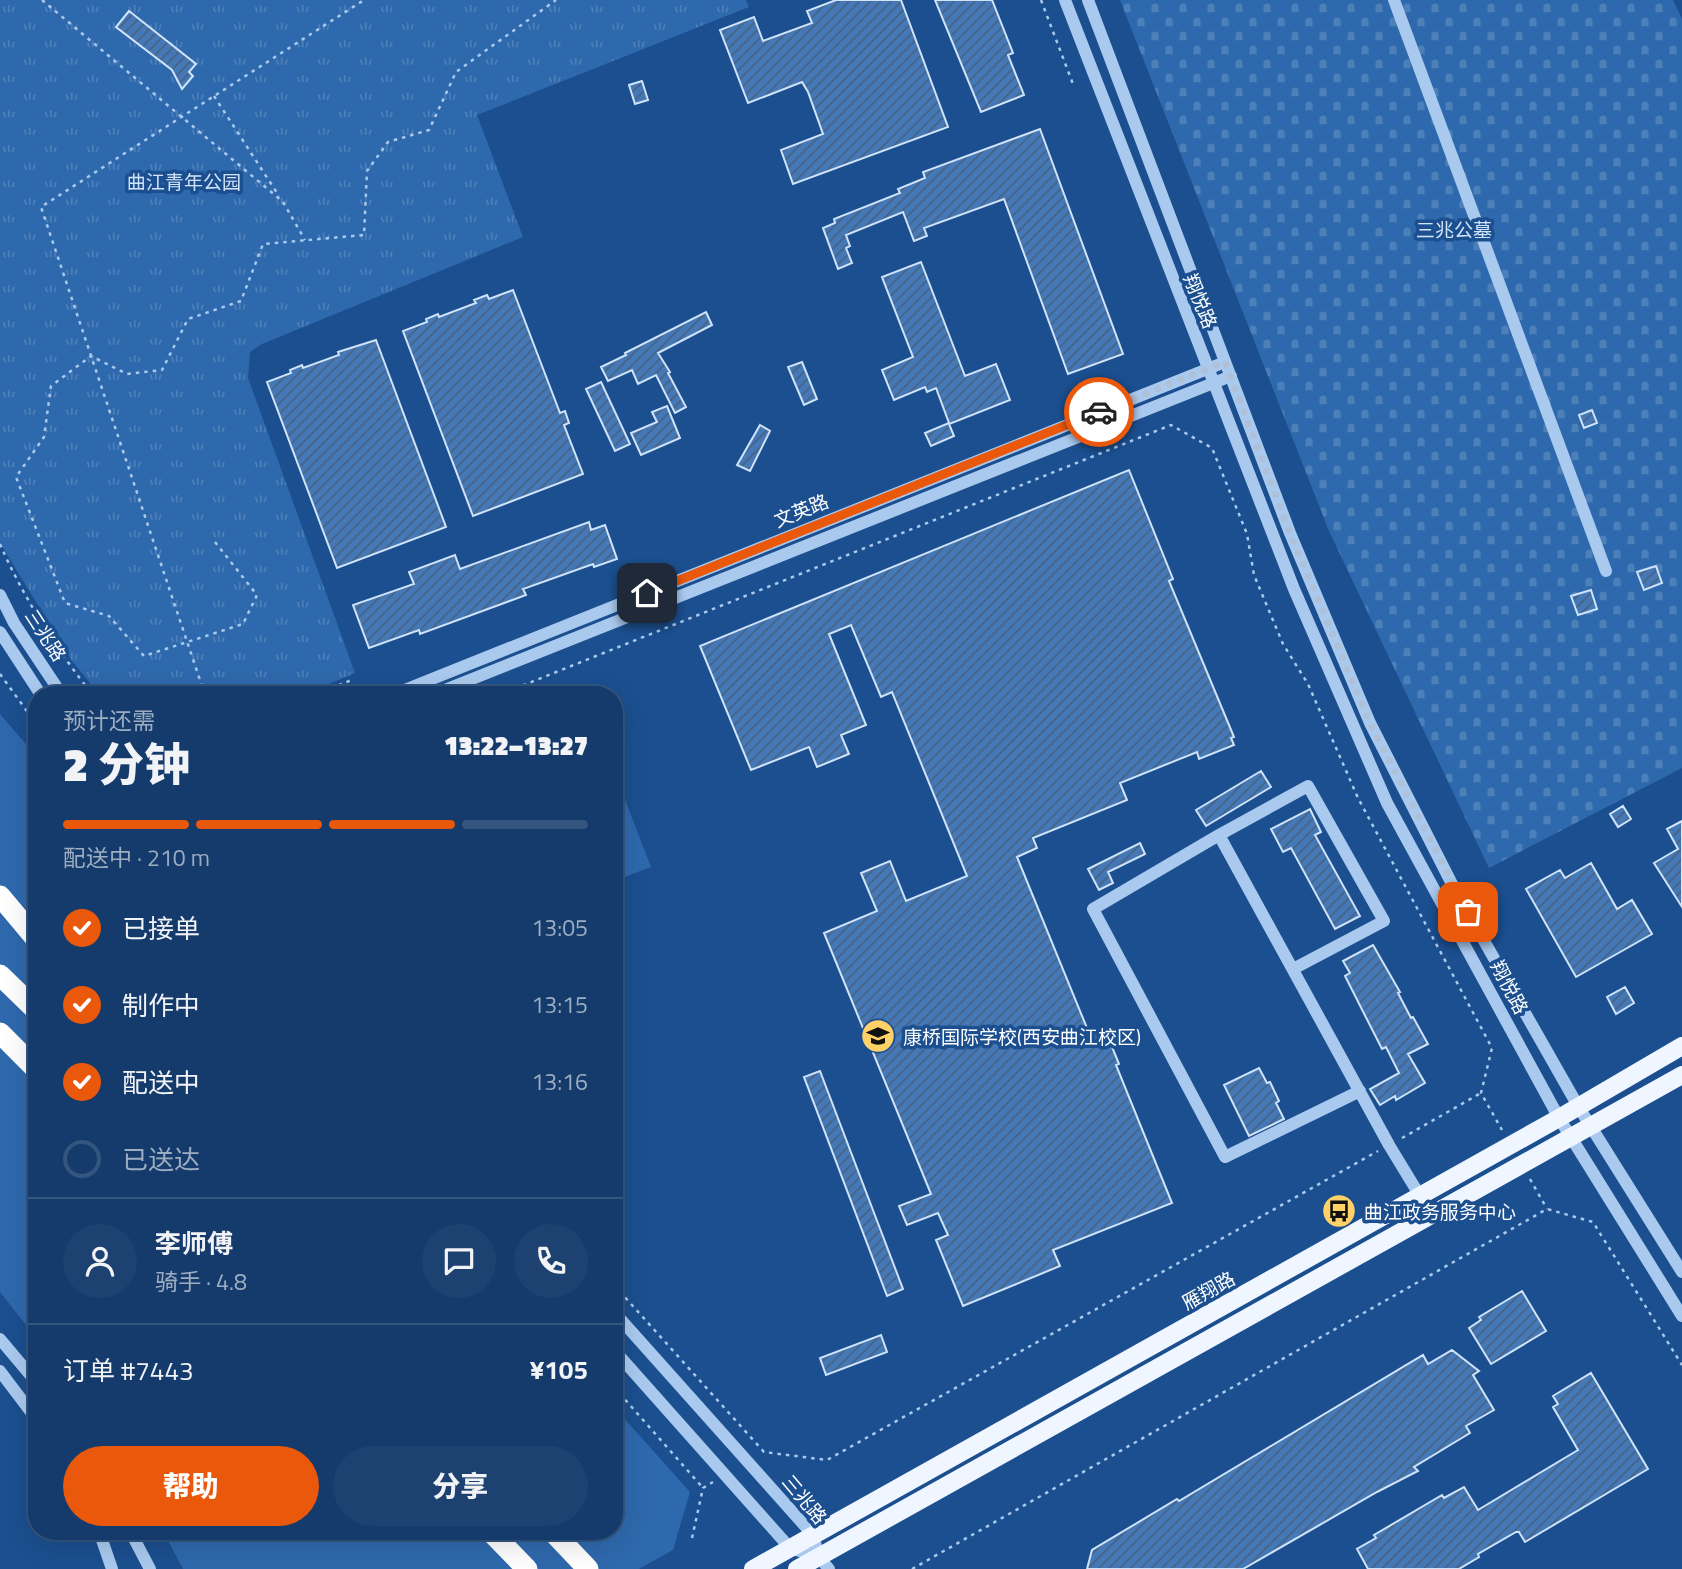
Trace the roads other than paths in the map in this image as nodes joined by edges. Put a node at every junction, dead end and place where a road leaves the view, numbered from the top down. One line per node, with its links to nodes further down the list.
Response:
1 (1065, 0): 5 (street, 翔悦路)
2 (1088, 0): 4 (street, 翔悦路)
3 (1394, 0): 8 (street)
4 (1225, 362): 5 (street, 文英路); 6 (street, 翔悦路)
5 (1207, 369): 7 (street, 翔悦路); 13 (street, 文英路)
6 (1231, 376): 7 (street, 文英路); 30 (street, 翔悦路)
7 (1212, 382): 14 (street, 文英路); 31 (street, 翔悦路)
8 (1606, 571)
9 (0, 595): 12 (street, 三兆路)
10 (0, 632): 11 (street, 三兆路)
11 (35, 686)
12 (56, 686)
13 (414, 686)
14 (454, 686)
15 (1219, 835): 20 (street); 20 (street); 29 (street)
16 (0, 896): 18 (highway)
17 (0, 903): 19 (highway)
18 (28, 931)
19 (28, 933)
20 (1293, 969): 29 (street)
21 (0, 975): 22 (highway)
22 (28, 1001)
23 (0, 1033): 26 (highway)
24 (1682, 1046): 30 (main road, 雁翔路)
25 (0, 1049): 27 (highway)
26 (28, 1061)
27 (28, 1074)
28 (1682, 1075): 32 (main road)
29 (1360, 1091): 34 (street)
30 (1578, 1106): 31 (main road, 雁翔路); 32 (street, 翔悦路)
31 (1559, 1118): 33 (street, 翔悦路); 34 (main road, 雁翔路)
32 (1591, 1126): 33 (main road); 35 (street, 翔悦路)
33 (1571, 1138): 36 (street, 翔悦路); 50 (main road)
34 (1420, 1196): 43 (main road, 雁翔路)
35 (1682, 1272)
36 (1682, 1316)
37 (623, 1322): 43 (street, 三兆路)
38 (0, 1339): 41 (street)
39 (623, 1360): 48 (street)
40 (0, 1371): 42 (street)
41 (28, 1372)
42 (28, 1408)
43 (813, 1535): 48 (main road, 雁翔路); 50 (street, 三兆路)
44 (102, 1540): 51 (street)
45 (135, 1540): 52 (street)
46 (499, 1540): 53 (highway)
47 (561, 1540): 49 (highway)
48 (790, 1548): 50 (street, 三兆路); 54 (main road, 雁翔路)
49 (580, 1560)
50 (824, 1563): 55 (main road)
51 (112, 1569)
52 (150, 1569)
53 (527, 1569)
54 (753, 1569)
55 (797, 1569)

